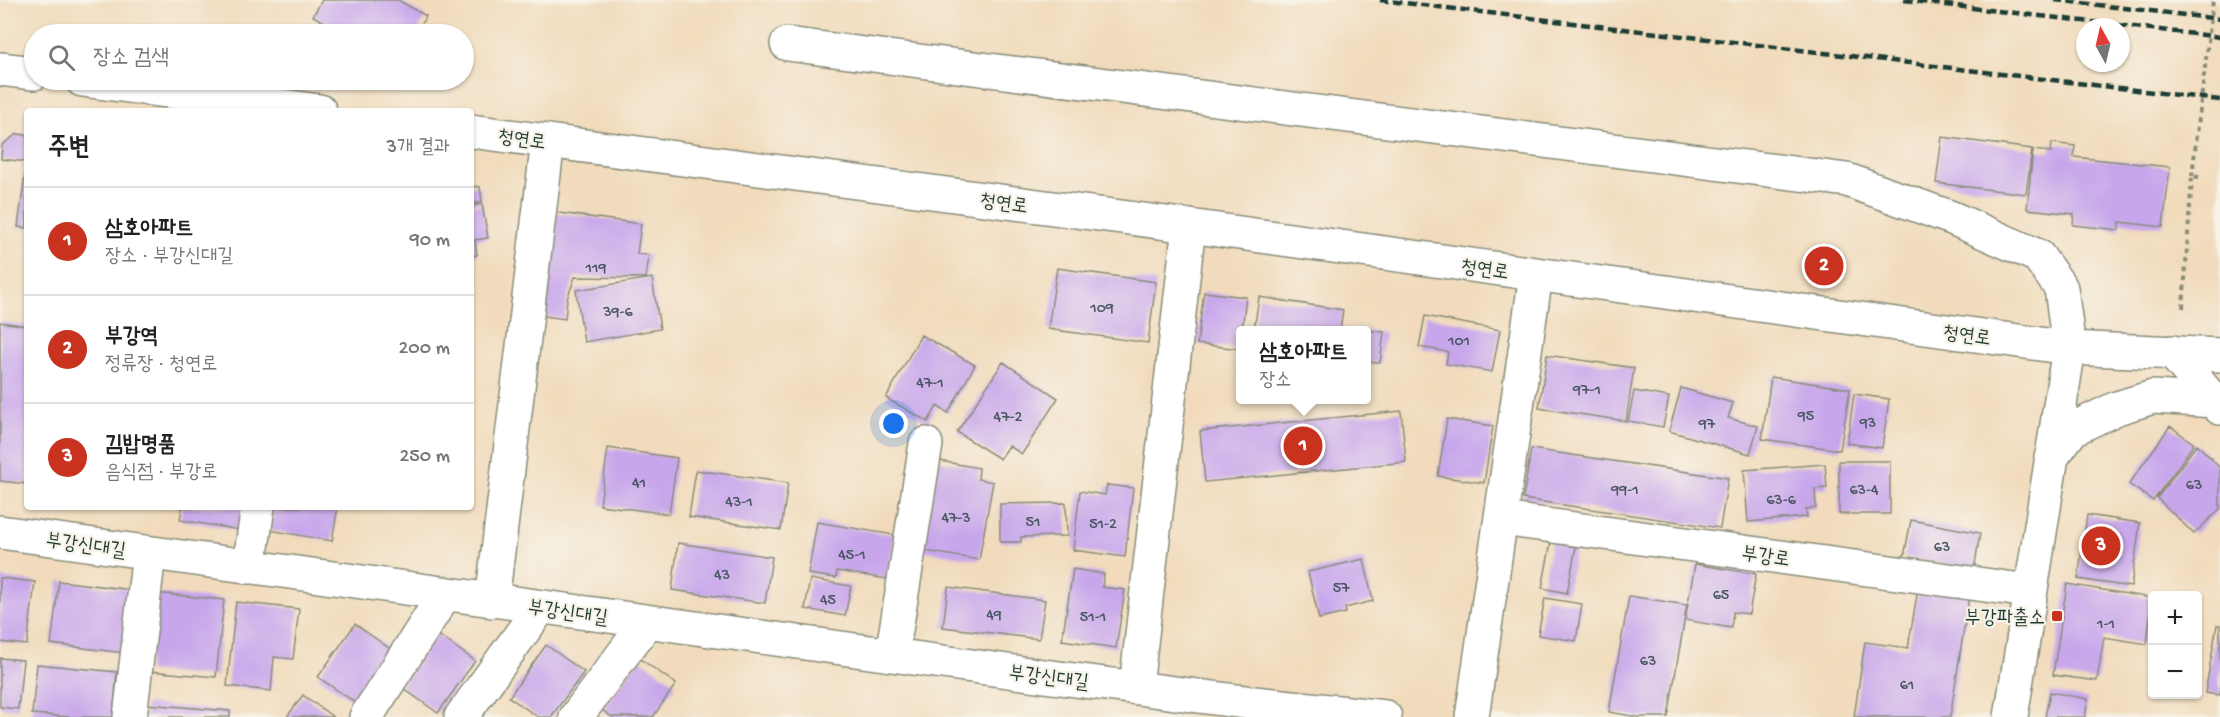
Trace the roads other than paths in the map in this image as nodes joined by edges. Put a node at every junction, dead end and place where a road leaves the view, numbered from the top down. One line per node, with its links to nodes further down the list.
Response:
1 (787, 44): 10 (street)
2 (0, 69): 3 (street)
3 (24, 72)
4 (159, 90): 5 (street)
5 (297, 108)
6 (474, 131): 7 (street, 청연로)
7 (548, 141): 8 (street, 청연로); 23 (street)
8 (1189, 226): 9 (street, 청연로); 27 (street)
9 (1536, 275): 10 (street, 청연로); 17 (street, 청연로)
10 (2069, 348): 11 (street, 청연로); 15 (street)
11 (2172, 352): 12 (street, 청연로); 13 (street)
12 (2220, 355)
13 (2217, 405): 15 (street)
14 (926, 444): 26 (street)
15 (2051, 458): 21 (street)
16 (258, 510): 20 (street)
17 (1502, 519): 21 (street, 부강로); 34 (street, 청연로)
18 (0, 532): 19 (street, 부강신대길)
19 (149, 553): 20 (street, 부강신대길); 29 (street)
20 (249, 567): 22 (street, 부강신대길)
21 (2030, 591): 35 (street)
22 (445, 594): 23 (street, 부강신대길); 30 (street)
23 (492, 601): 24 (street, 부강신대길)
24 (540, 608): 25 (street, 부강신대길); 31 (street)
25 (647, 622): 26 (street, 부강신대길); 32 (street)
26 (892, 655): 27 (street, 부강신대길)
27 (1136, 687): 28 (street, 부강신대길)
28 (1237, 709): 33 (street, 부강신대길)
29 (130, 717)
30 (366, 717)
31 (461, 717)
32 (576, 717)
33 (1385, 717)
34 (1472, 717)
35 (2011, 717)

